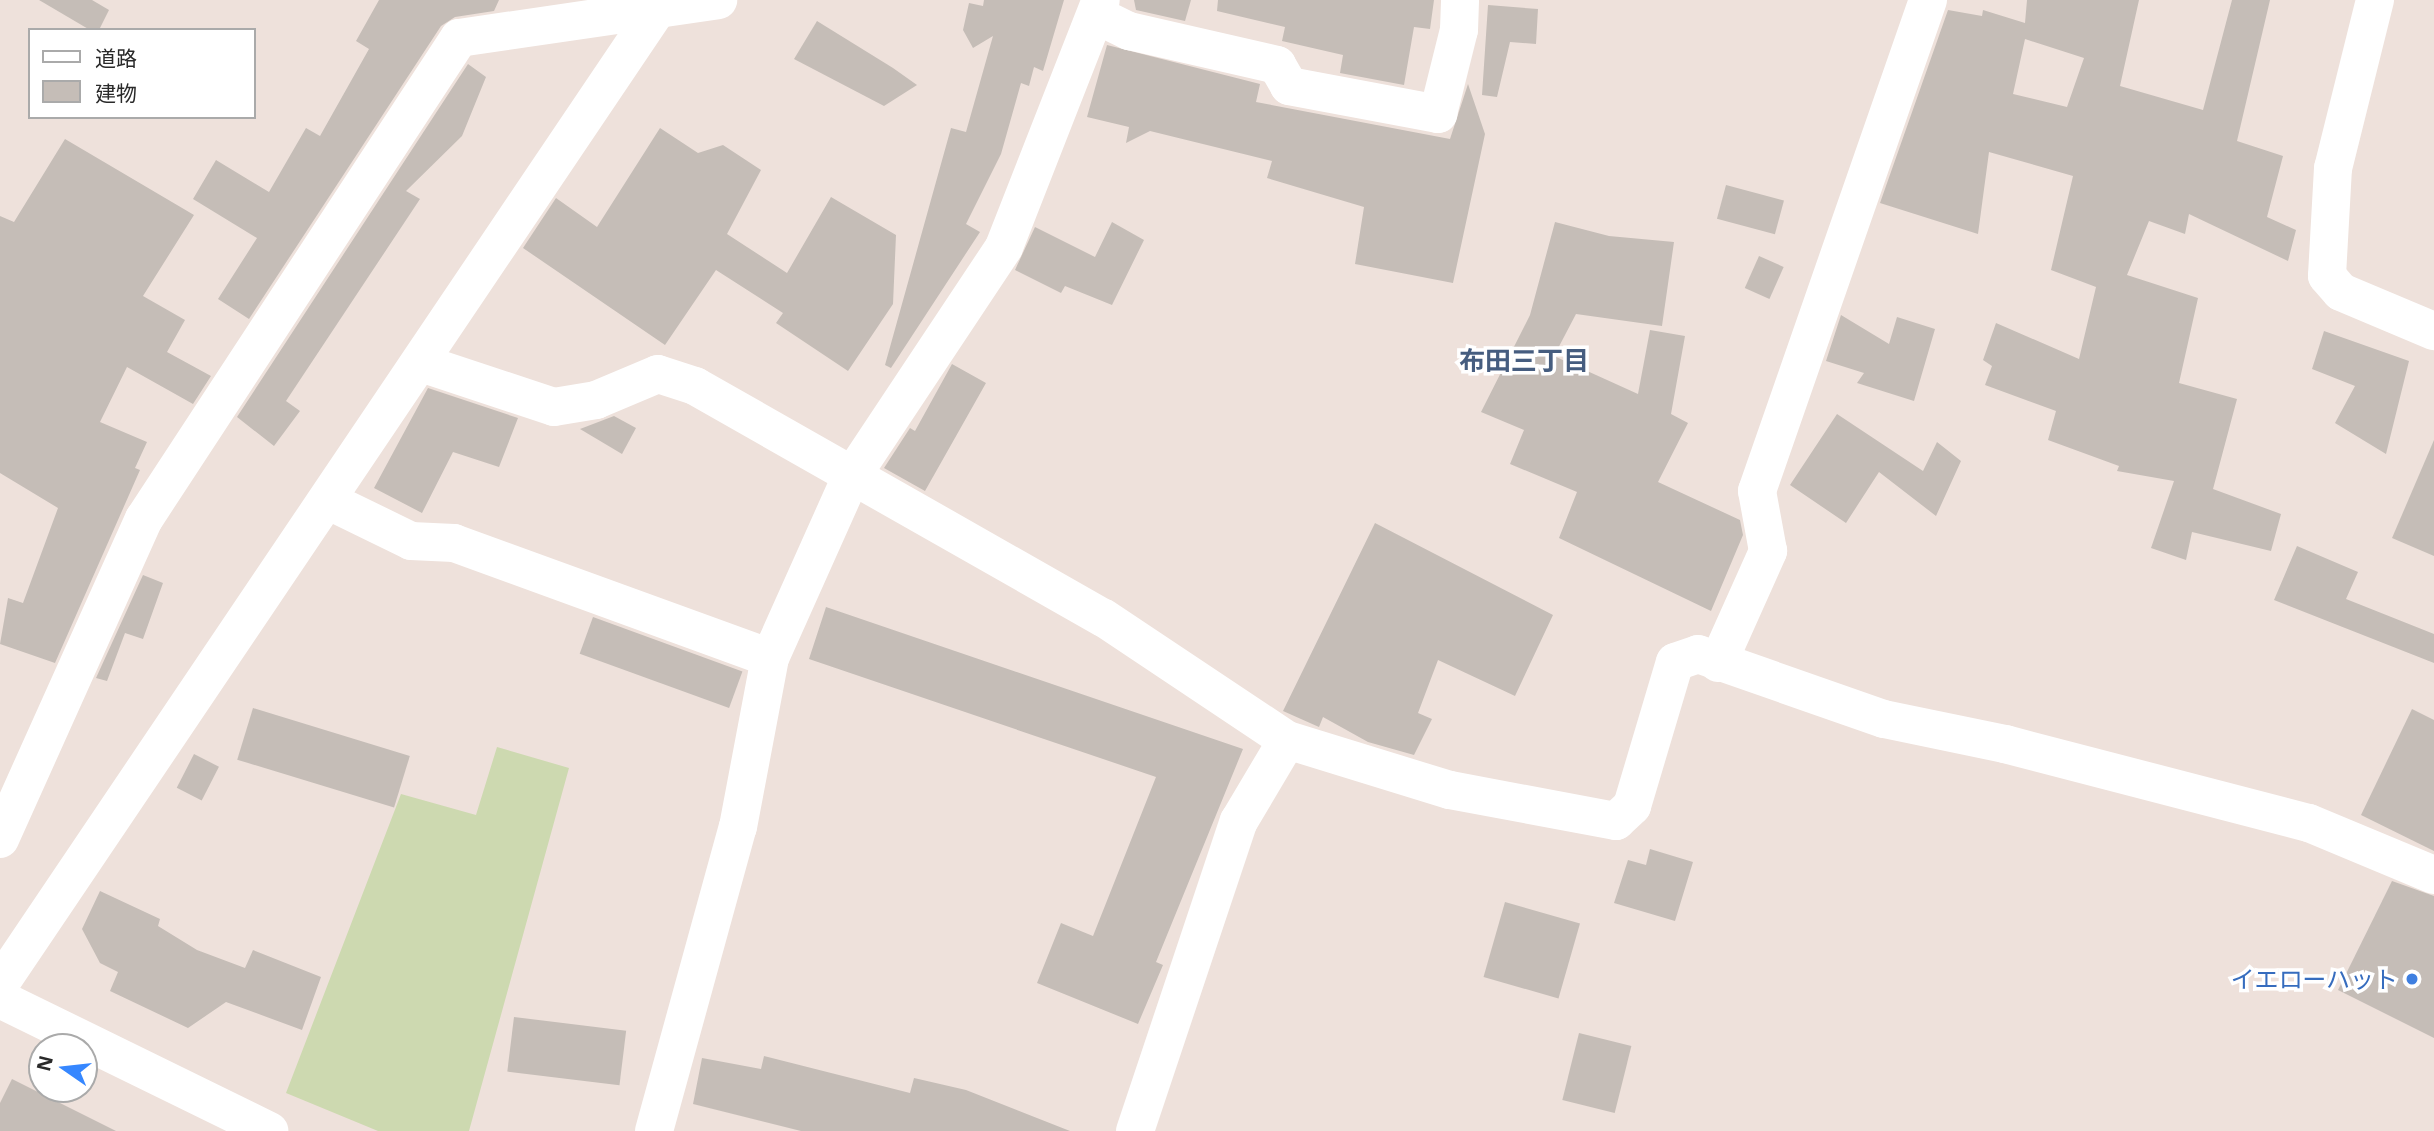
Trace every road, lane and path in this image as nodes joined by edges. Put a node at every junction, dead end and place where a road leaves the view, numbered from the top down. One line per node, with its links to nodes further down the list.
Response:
1 (718, 0): 6 (street)
2 (1460, 0): 5 (street)
3 (1928, 0): 12 (street)
4 (2375, 0): 7 (street)
5 (1099, 8): 9 (street)
6 (656, 11): 8 (street); 14 (street)
7 (2434, 331)
8 (421, 363): 9 (street); 10 (street)
9 (850, 479): 11 (street); 13 (street)
10 (331, 502): 11 (street); 16 (street)
11 (770, 658): 19 (street)
12 (1718, 663): 13 (street); 15 (street)
13 (1287, 740): 20 (street)
14 (0, 839)
15 (2434, 875)
16 (0, 984)
17 (0, 999): 18 (street)
18 (269, 1131)
19 (654, 1131)
20 (1135, 1131)

